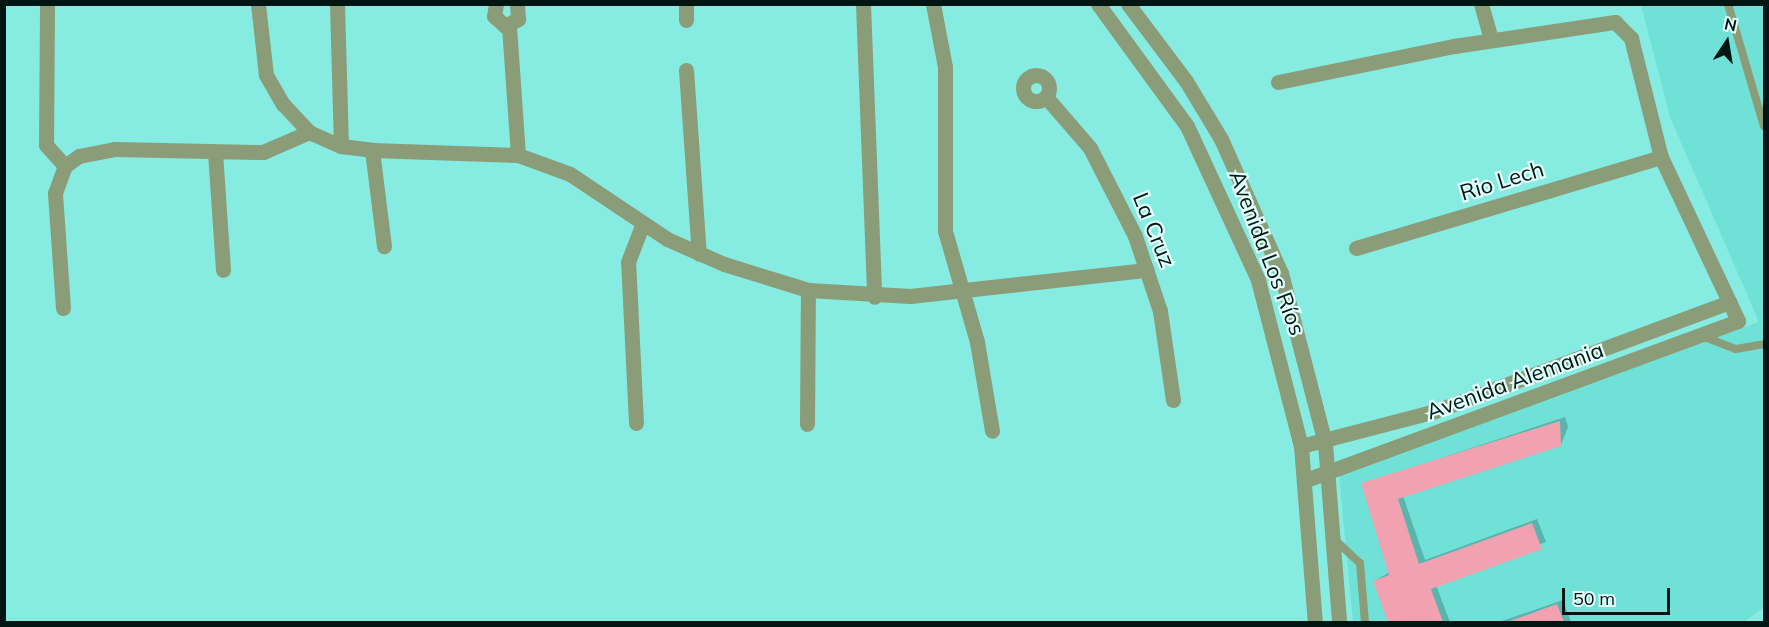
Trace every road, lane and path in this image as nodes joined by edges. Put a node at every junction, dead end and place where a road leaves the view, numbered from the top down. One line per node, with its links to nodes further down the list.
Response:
1 (258, 4): 20 (street)
2 (337, 4): 21 (street)
3 (496, 4): 12 (street)
4 (517, 4): 12 (street)
5 (863, 4): 35 (street)
6 (933, 4): 34 (street)
7 (1098, 4): 18 (street, Avenida Los Ríos)
8 (1128, 4): 17 (street, Avenida Los Ríos)
9 (1481, 4): 13 (street)
10 (1728, 4): 19 (lane)
11 (47, 7): 26 (street)
12 (508, 26): 24 (street)
13 (1491, 40): 15 (street); 25 (street)
14 (686, 70): 30 (street)
15 (1278, 82)
16 (1046, 97): 32 (street, La Cruz)
17 (1206, 114): 18 (street); 48 (street, Avenida Los Ríos)
18 (1187, 126): 49 (street, Avenida Los Ríos)
19 (1764, 126)
20 (309, 132): 21 (street); 23 (street)
21 (341, 146): 22 (street)
22 (372, 150): 24 (street); 28 (street)
23 (215, 152): 26 (street); 31 (street)
24 (518, 155): 27 (street)
25 (1661, 157): 29 (street, Rio Lech); 36 (street)
26 (65, 166): 37 (street)
27 (642, 225): 30 (street); 44 (street)
28 (384, 246)
29 (1356, 248)
30 (699, 254): 33 (street)
31 (223, 270)
32 (1147, 270): 34 (street); 42 (street, La Cruz)
33 (808, 290): 35 (street); 45 (street)
34 (959, 291): 35 (street); 46 (street)
35 (874, 297)
36 (1730, 302): 38 (street, Avenida Alemania); 40 (street, Avenida Alemania)
37 (63, 308)
38 (1702, 336): 39 (lane); 41 (street, Avenida Alemania)
39 (1764, 344)
40 (1597, 351): 41 (street); 43 (street, Avenida Alemania)
41 (1604, 371): 47 (street, Avenida Alemania)
42 (1173, 400)
43 (1435, 411): 47 (street); 48 (street, Avenida Alemania)
44 (636, 423)
45 (807, 424)
46 (992, 431)
47 (1442, 432): 50 (street, Avenida Alemania)
48 (1325, 443): 49 (street, Avenida Alemania); 50 (street, Avenida Los Ríos)
49 (1302, 446): 51 (street, Avenida Los Ríos)
50 (1330, 475): 51 (street, Avenida Alemania); 52 (street, Avenida Los Ríos)
51 (1306, 480): 53 (street, Avenida Los Ríos)
52 (1334, 539): 54 (street, Avenida Los Ríos); 55 (lane)
53 (1315, 622)
54 (1339, 622)
55 (1365, 622)

